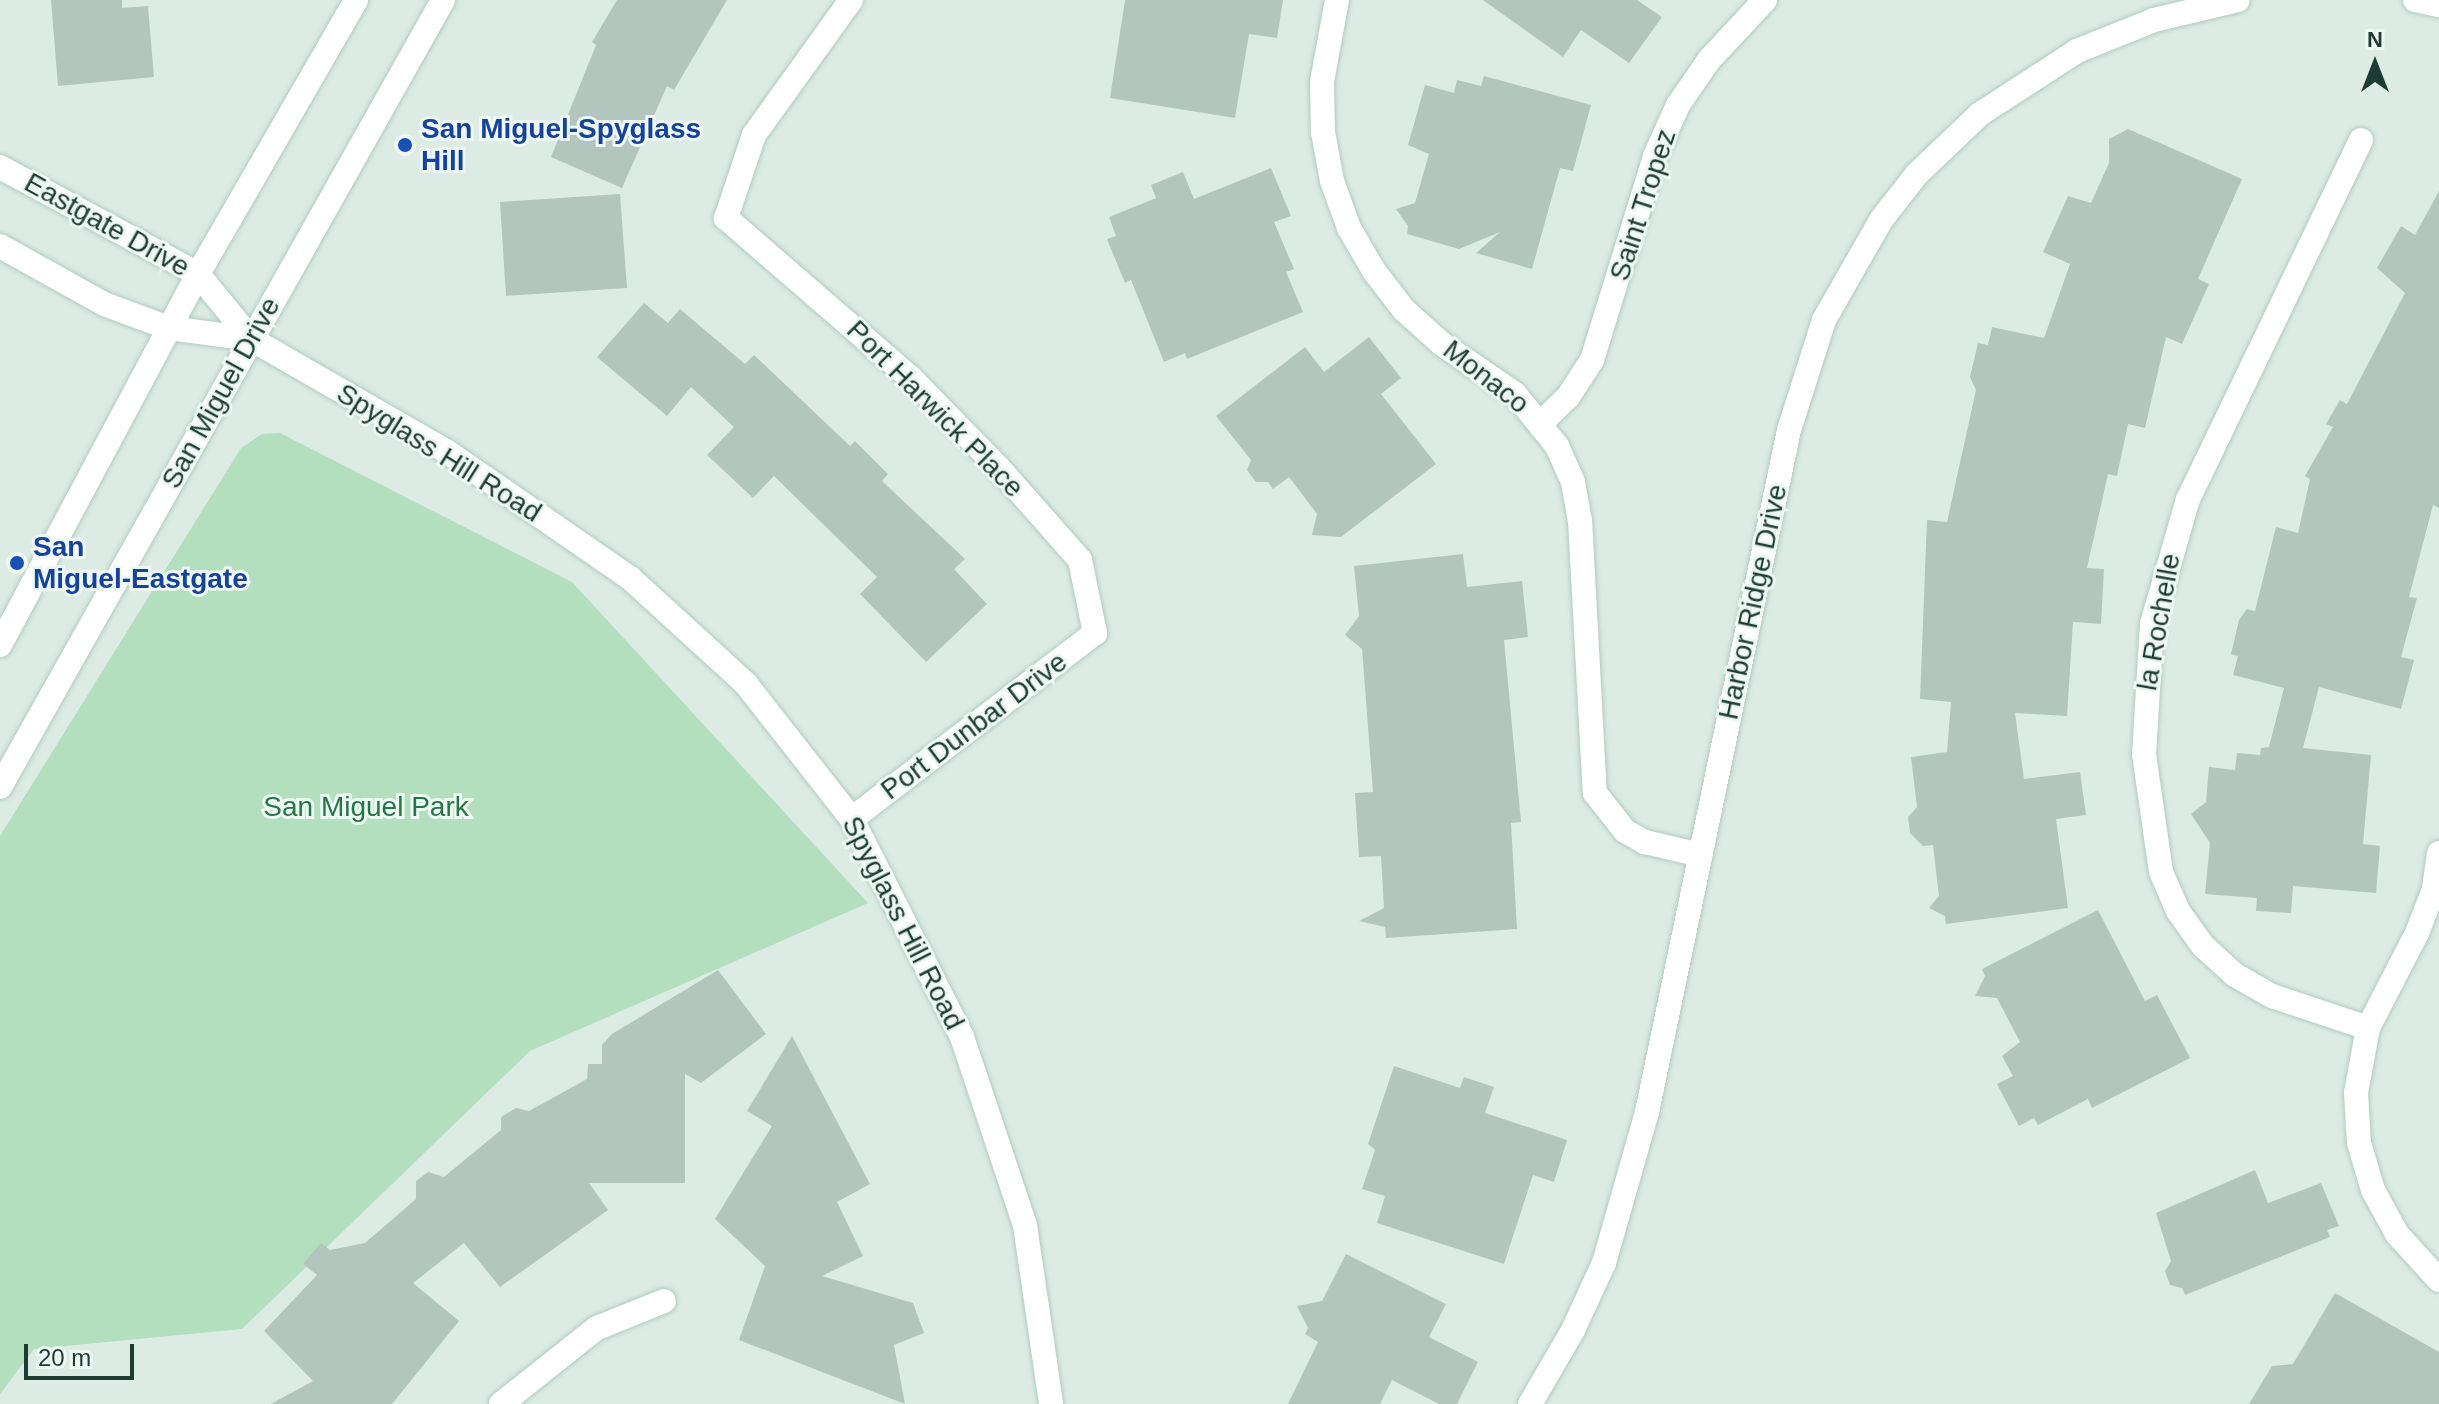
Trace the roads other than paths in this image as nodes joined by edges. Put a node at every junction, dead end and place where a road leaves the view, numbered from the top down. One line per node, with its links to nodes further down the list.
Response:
1 (356, 0): 12 (street)
2 (443, 0): 14 (street, San Miguel Drive)
3 (851, 0): 16 (street, Port Harwick Place)
4 (1337, 0): 15 (street, Monaco)
5 (1765, 0): 15 (street, Saint Tropez)
6 (2238, 0): 21 (street, Harbor Ridge Drive)
7 (2415, 0): 8 (street)
8 (2439, 5)
9 (2361, 140): 22 (street, la Rochelle)
10 (0, 167): 12 (street, Eastgate Drive)
11 (0, 246): 13 (street)
12 (198, 274): 13 (street); 14 (street, Eastgate Drive)
13 (169, 328): 14 (street); 17 (street)
14 (251, 339): 18 (street, San Miguel Drive); 19 (street, Spyglass Hill Road)
15 (1542, 422): 21 (street, Monaco)
16 (1095, 633): 19 (street, Port Dunbar Drive)
17 (0, 645)
18 (0, 787)
19 (852, 819): 26 (street, Spyglass Hill Road)
20 (2439, 853): 22 (street)
21 (1701, 855): 27 (street, Harbor Ridge Drive)
22 (2368, 1028): 23 (street)
23 (2439, 1280)
24 (664, 1301): 25 (street)
25 (501, 1404)
26 (1051, 1404)
27 (1530, 1404)

